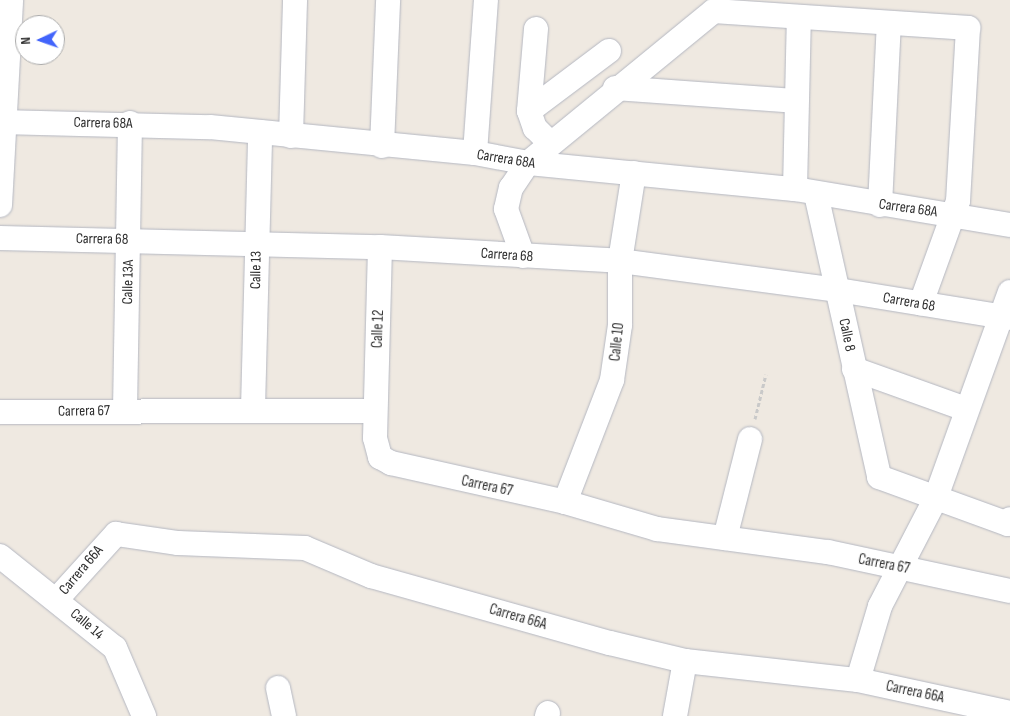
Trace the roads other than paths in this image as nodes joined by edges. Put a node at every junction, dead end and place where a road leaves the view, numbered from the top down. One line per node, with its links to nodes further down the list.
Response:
1 (10, 0): 12 (street)
2 (295, 0): 15 (street)
3 (388, 0): 17 (street)
4 (486, 0): 18 (street)
5 (799, 17): 6 (street); 9 (street); 10 (street, Calle 8)
6 (889, 23): 22 (street); 24 (street)
7 (536, 29): 11 (street)
8 (609, 51): 11 (street)
9 (615, 88): 10 (street); 16 (street)
10 (795, 101): 21 (street, Calle 8)
11 (529, 111): 16 (street)
12 (2, 122): 13 (street, Carrera 68A); 23 (street)
13 (130, 123): 14 (street, Carrera 68A); 27 (street, Calle 13A)
14 (260, 132): 15 (street, Carrera 68A); 28 (street, Calle 13)
15 (290, 136): 17 (street, Carrera 68A)
16 (550, 143): 19 (street)
17 (382, 146): 18 (street, Carrera 68A)
18 (476, 153): 19 (street, Carrera 68A)
19 (528, 163): 20 (street, Carrera 68A); 30 (street)
20 (634, 173): 21 (street, Carrera 68A); 31 (street, Calle 10)
21 (806, 191): 22 (street, Carrera 68A); 32 (street, Calle 8)
22 (880, 204): 24 (street, Carrera 68A)
23 (0, 205)
24 (954, 214): 25 (street, Carrera 68A); 34 (street)
25 (1010, 225)
26 (0, 238): 27 (street, Carrera 68)
27 (128, 239): 28 (street, Carrera 68); 39 (street, Calle 13A)
28 (257, 242): 29 (street, Carrera 68); 37 (street, Calle 13)
29 (380, 246): 30 (street, Carrera 68); 40 (street, Calle 12)
30 (524, 256): 31 (street, Carrera 68)
31 (620, 261): 32 (street, Carrera 68); 44 (street, Calle 10)
32 (838, 290): 34 (street, Carrera 68); 36 (street, Calle 8)
33 (1010, 292): 35 (street)
34 (920, 304): 35 (street, Carrera 68)
35 (1006, 318): 38 (street)
36 (854, 369): 38 (street); 43 (street, Calle 8)
37 (253, 408): 39 (street, Carrera 67); 40 (street, Carrera 67)
38 (966, 408): 43 (street)
39 (125, 410): 41 (street, Carrera 67)
40 (375, 411): 44 (street, Carrera 67)
41 (0, 412)
42 (750, 439): 46 (street)
43 (935, 500): 45 (street); 48 (street)
44 (565, 502): 46 (street, Carrera 67)
45 (1010, 519)
46 (725, 538): 48 (street, Carrera 67)
47 (0, 556): 50 (street, Calle 14)
48 (897, 567): 49 (street, Carrera 67); 52 (street)
49 (1010, 591)
50 (57, 599): 51 (street, Carrera 66A); 55 (street, Calle 14)
51 (685, 660): 52 (street, Carrera 66A); 57 (street)
52 (858, 680): 54 (street, Carrera 66A)
53 (278, 688): 56 (street)
54 (1010, 713)
55 (144, 716)
56 (284, 716)
57 (675, 716)

